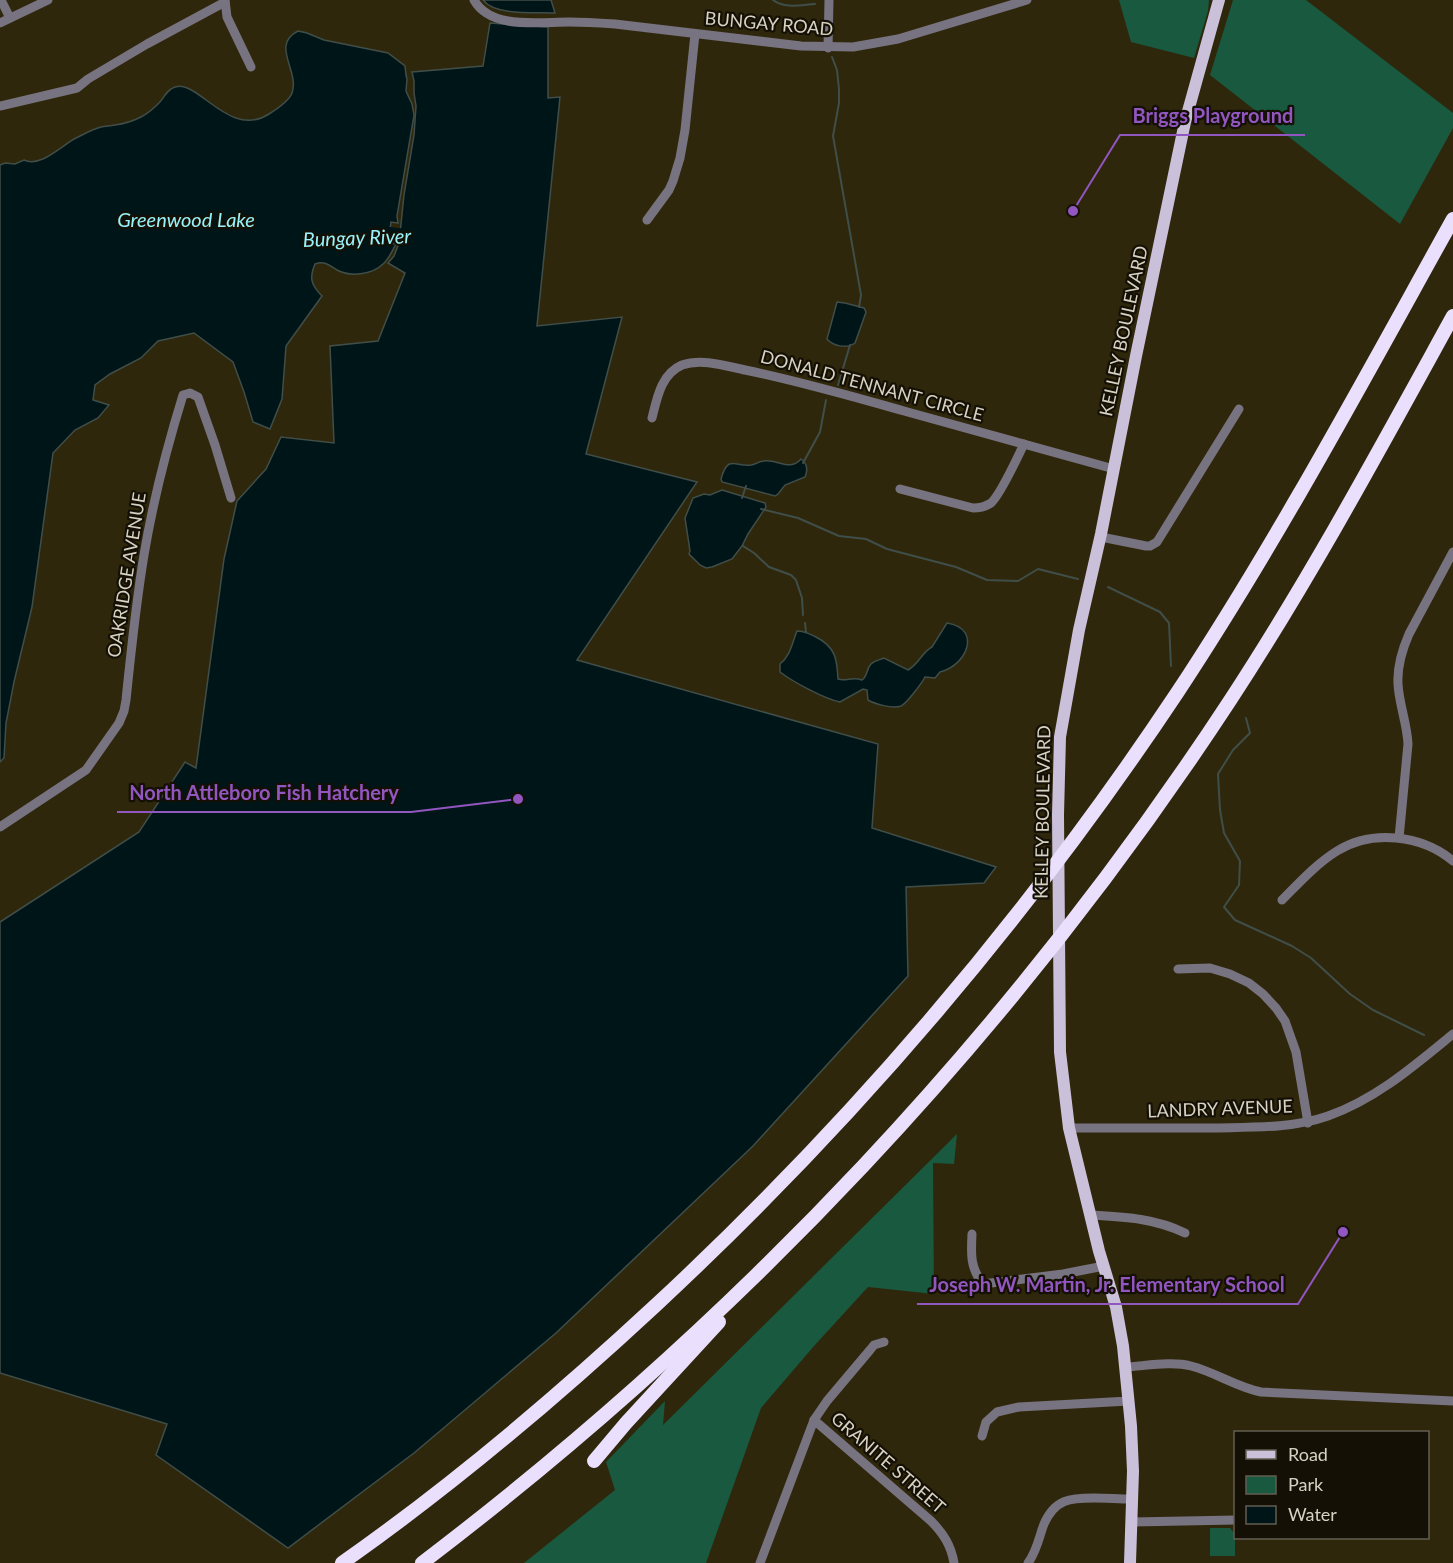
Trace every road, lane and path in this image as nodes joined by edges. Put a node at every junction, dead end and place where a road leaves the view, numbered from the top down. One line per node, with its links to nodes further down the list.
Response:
1 (1, 0): 8 (street)
2 (48, 0): 8 (street)
3 (474, 0): 10 (street, BUNGAY ROAD)
4 (829, 0): 11 (street)
5 (1027, 0): 11 (street, BUNGAY ROAD)
6 (225, 1): 12 (street); 13 (street)
7 (1218, 1): 20 (main road, KELLEY BOULEVARD)
8 (10, 18): 9 (street)
9 (0, 23)
10 (695, 34): 11 (street, BUNGAY ROAD); 15 (street)
11 (828, 48)
12 (251, 67)
13 (0, 106)
14 (1453, 219): 48 (highway)
15 (647, 220)
16 (1453, 316): 34 (highway)
17 (1239, 409): 23 (street)
18 (652, 418): 19 (street, DONALD TENNANT CIRCLE)
19 (1024, 444): 20 (street, DONALD TENNANT CIRCLE); 21 (street)
20 (1114, 469): 23 (main road, KELLEY BOULEVARD)
21 (900, 489)
22 (231, 498): 25 (street, OAKRIDGE AVENUE)
23 (1101, 537): 32 (main road, KELLEY BOULEVARD)
24 (1453, 552): 26 (street)
25 (0, 827)
26 (1399, 838): 27 (street); 28 (street)
27 (1453, 861)
28 (1282, 900)
29 (1178, 969): 31 (street)
30 (1453, 1034): 31 (street, LANDRY AVENUE)
31 (1308, 1123): 32 (street, LANDRY AVENUE)
32 (1069, 1128): 33 (main road, KELLEY BOULEVARD)
33 (1090, 1215): 35 (street); 37 (main road, KELLEY BOULEVARD)
34 (800, 1232): 44 (highway); 49 (highway)
35 (1185, 1233)
36 (972, 1234): 37 (street)
37 (1104, 1266): 39 (main road, KELLEY BOULEVARD)
38 (884, 1342): 42 (street)
39 (1125, 1366): 40 (main road, KELLEY BOULEVARD); 41 (street)
40 (1129, 1401): 43 (street); 45 (main road, KELLEY BOULEVARD)
41 (1453, 1401)
42 (814, 1420): 50 (street); 51 (street, GRANITE STREET)
43 (982, 1436)
44 (594, 1461)
45 (1132, 1499): 47 (main road, KELLEY BOULEVARD); 52 (street)
46 (1234, 1520): 47 (street)
47 (1132, 1522): 53 (main road, KELLEY BOULEVARD)
48 (342, 1563)
49 (422, 1563)
50 (760, 1563)
51 (954, 1563)
52 (1028, 1563)
53 (1130, 1563)

